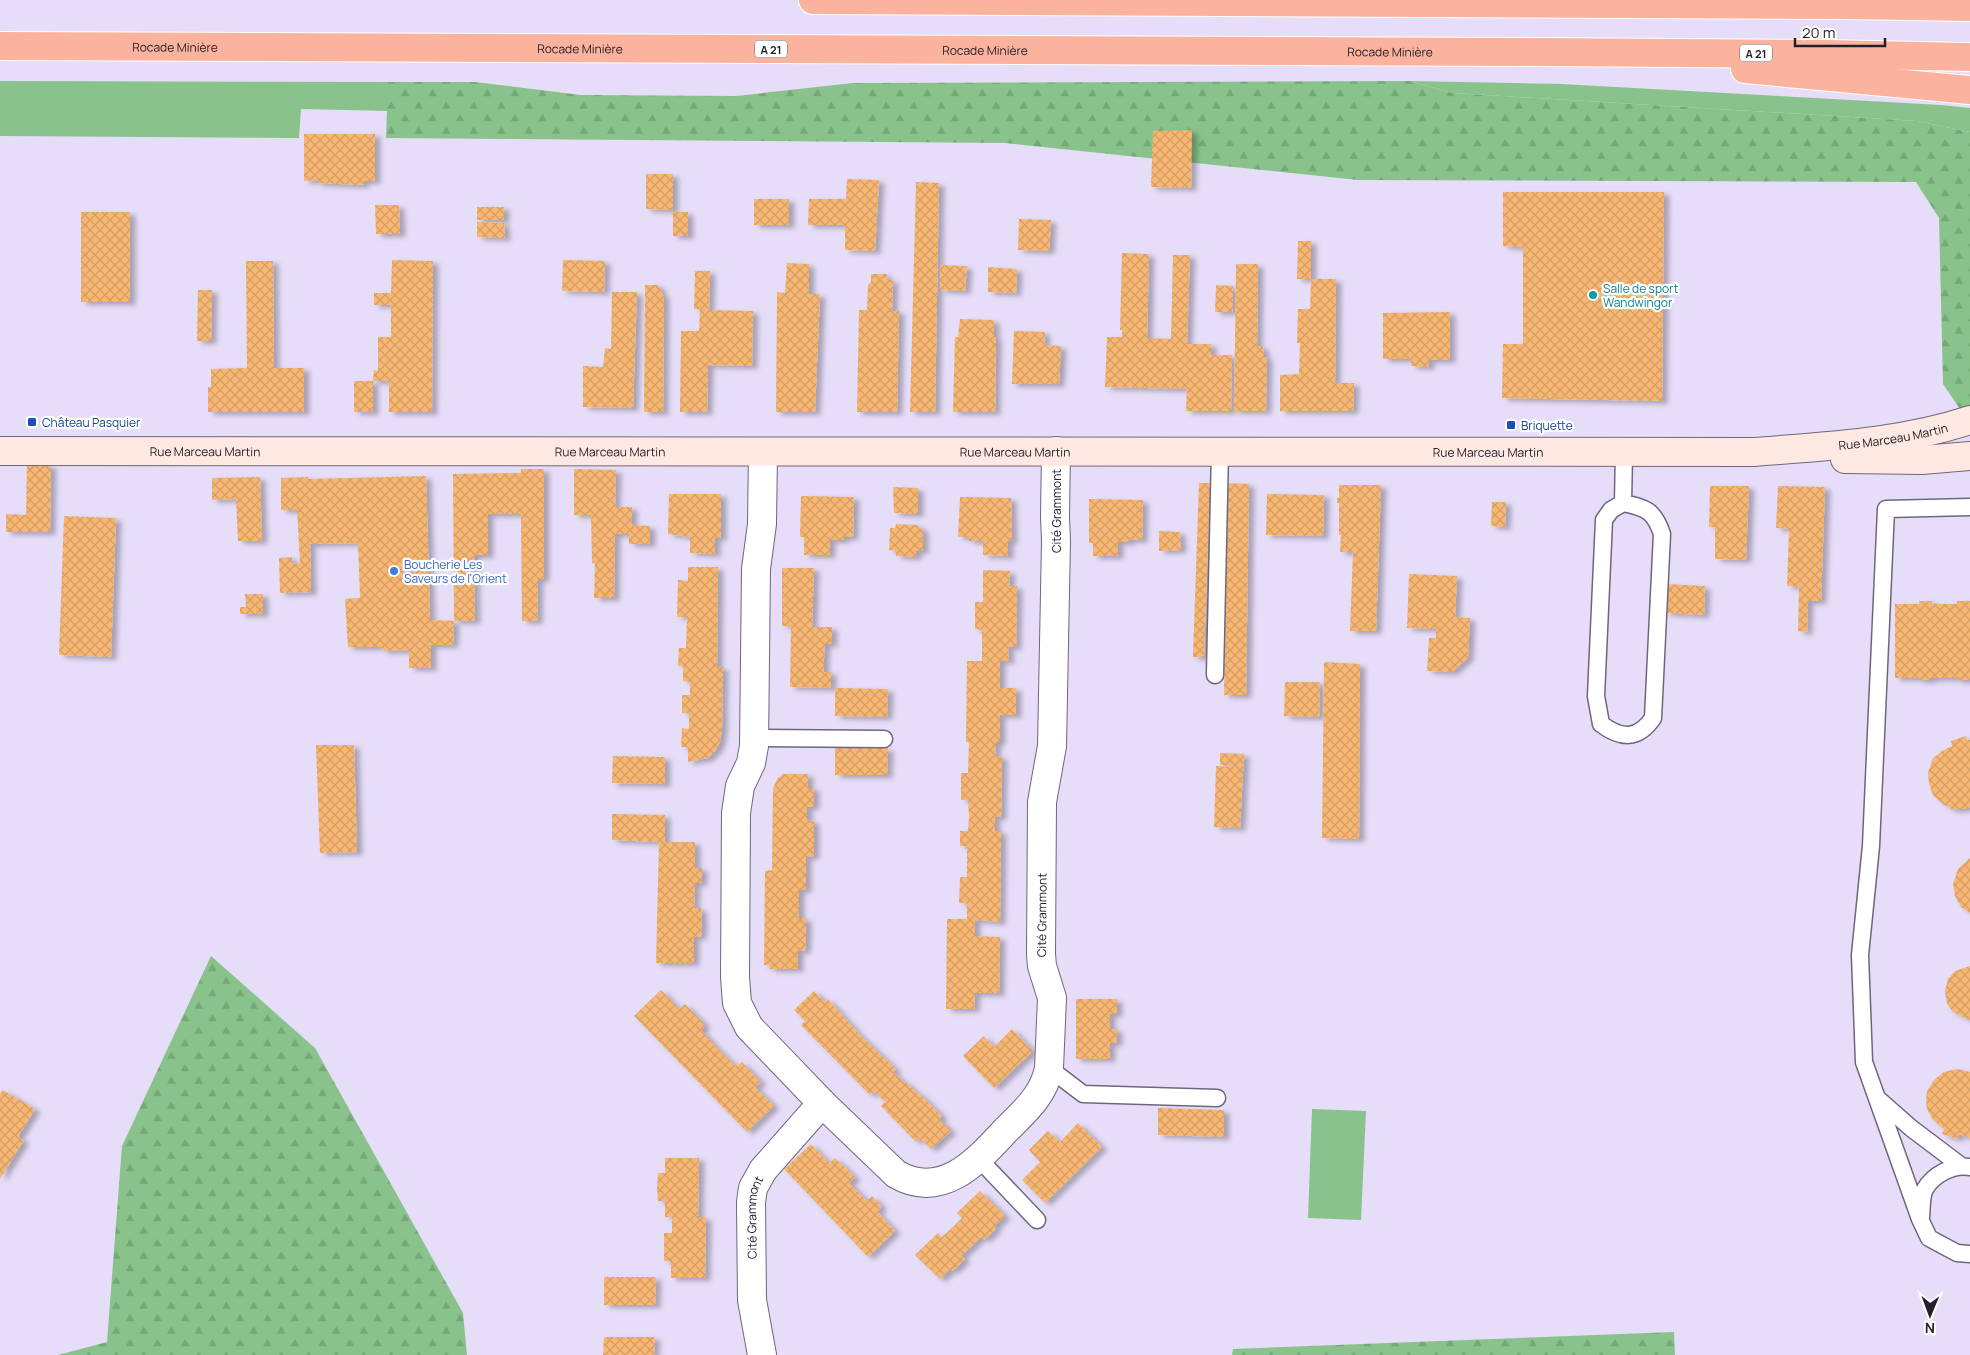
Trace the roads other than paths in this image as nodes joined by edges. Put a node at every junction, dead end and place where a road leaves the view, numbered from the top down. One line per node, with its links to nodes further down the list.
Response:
1 (813, 0): 2 (highway)
2 (1544, 1): 3 (highway)
3 (1970, 7)
4 (0, 46): 5 (highway, Rocade Minière / A 21)
5 (1541, 52): 6 (highway, Rocade Minière / A 21); 7 (highway)
6 (1970, 57)
7 (1970, 90)
8 (1970, 420): 14 (street, Rue Marceau Martin)
9 (0, 451): 12 (street, Rue Marceau Martin)
10 (1056, 451): 11 (street, Rue Marceau Martin); 12 (street, Rue Marceau Martin); 21 (street, Cité Grammont)
11 (1220, 451): 13 (street, Rue Marceau Martin); 18 (lane)
12 (763, 452): 19 (street, Cité Grammont)
13 (1624, 452): 14 (street, Rue Marceau Martin); 16 (lane)
14 (1754, 452): 15 (street, Rue Marceau Martin)
15 (1970, 456)
16 (1623, 503): 16 (lane)
17 (1970, 508): 22 (lane)
18 (1215, 674)
19 (754, 738): 20 (lane); 24 (street, Cité Grammont)
20 (884, 739)
21 (1049, 1068): 23 (lane); 25 (street, Cité Grammont)
22 (1876, 1096): 26 (lane); 27 (lane)
23 (1217, 1098)
24 (822, 1103): 25 (street, Cité Grammont); 30 (street, Cité Grammont)
25 (978, 1159): 28 (lane)
26 (1965, 1166): 27 (lane)
27 (1920, 1219): 29 (lane)
28 (1037, 1220)
29 (1970, 1254)
30 (762, 1355)

